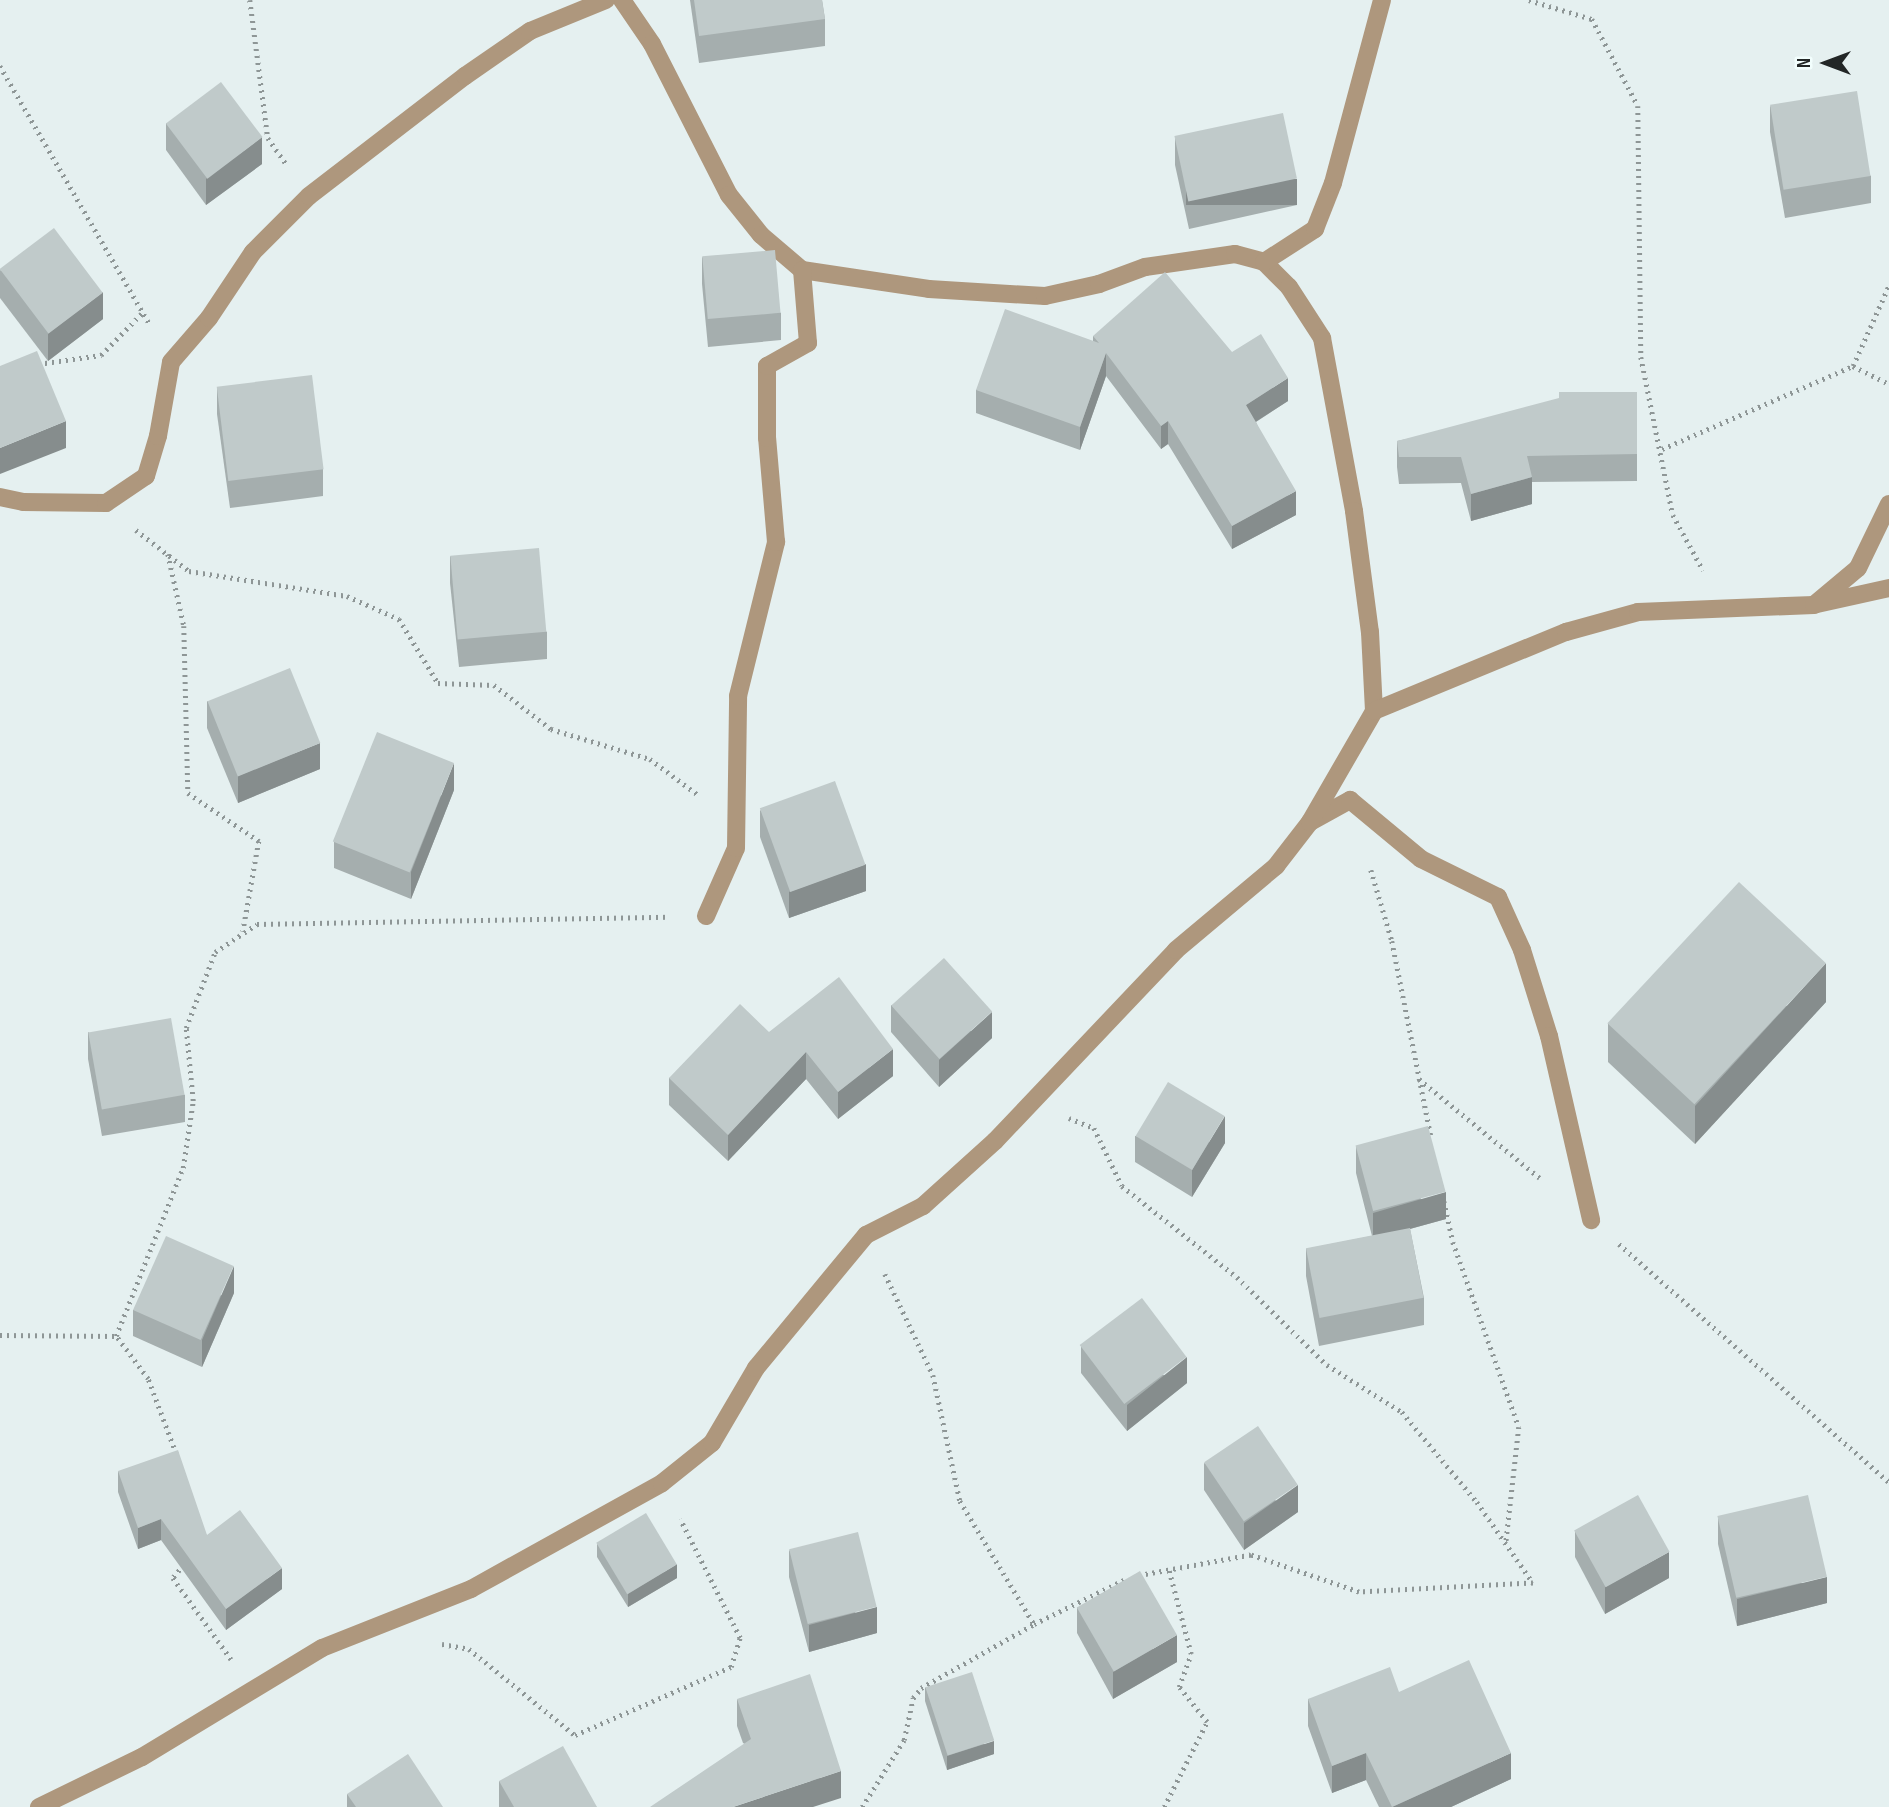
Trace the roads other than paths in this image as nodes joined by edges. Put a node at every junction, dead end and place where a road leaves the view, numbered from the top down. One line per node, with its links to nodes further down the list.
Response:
1 (606, 0): 6 (street)
2 (622, 0): 5 (street)
3 (1382, 0): 4 (street)
4 (1264, 262): 5 (street); 10 (street)
5 (802, 270): 12 (street)
6 (0, 497)
7 (1889, 504): 9 (street)
8 (1889, 588): 9 (street)
9 (1814, 605): 10 (street)
10 (1374, 711): 11 (street)
11 (1310, 822): 13 (street); 14 (street)
12 (706, 916)
13 (1591, 1220)
14 (38, 1807)

